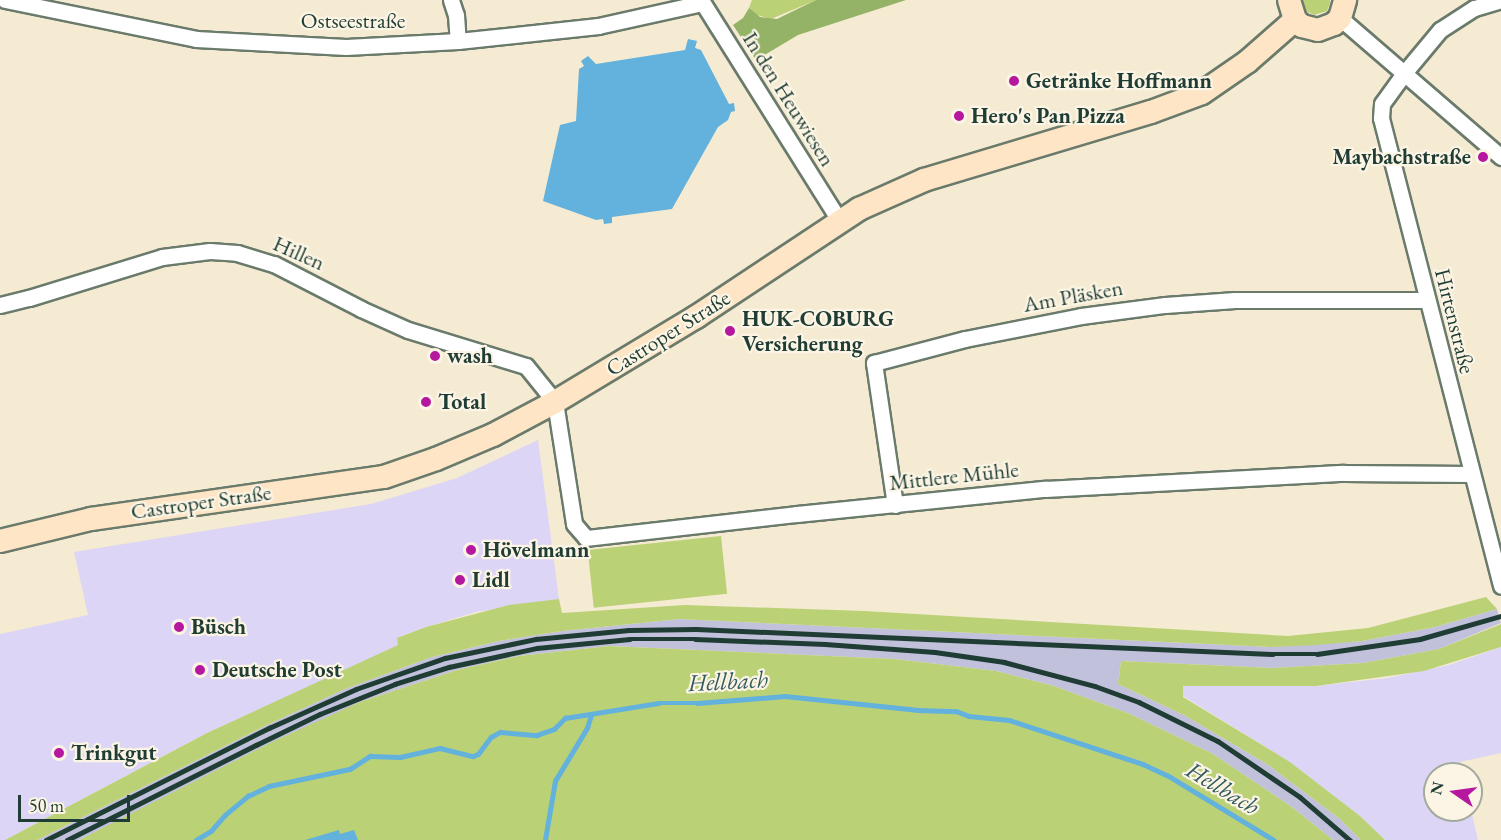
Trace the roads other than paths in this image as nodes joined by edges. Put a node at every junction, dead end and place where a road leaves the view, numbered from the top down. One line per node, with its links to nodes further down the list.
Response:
1 (5, 0): 7 (street, Ostseestraße)
2 (451, 0): 7 (street)
3 (1501, 0): 8 (street, Hirtenstraße)
4 (702, 1): 7 (street, Ostseestraße); 10 (street, In den Heuwiesen)
5 (1342, 9): 6 (main road, Castroper Straße); 8 (street)
6 (1292, 10): 10 (main road, Castroper Straße)
7 (458, 41)
8 (1405, 72): 9 (street); 11 (street, Hirtenstraße)
9 (1501, 157)
10 (840, 222): 13 (main road, Castroper Straße)
11 (1427, 300): 14 (street, Hirtenstraße); 15 (street, Am Pläsken)
12 (0, 305): 13 (street, Hillen)
13 (555, 402): 15 (street, Mittlere Mühle); 16 (main road, Castroper Straße)
14 (1471, 474): 15 (street, Mittlere Mühle); 17 (street, Hirtenstraße)
15 (896, 505)
16 (0, 541)
17 (1501, 586)

